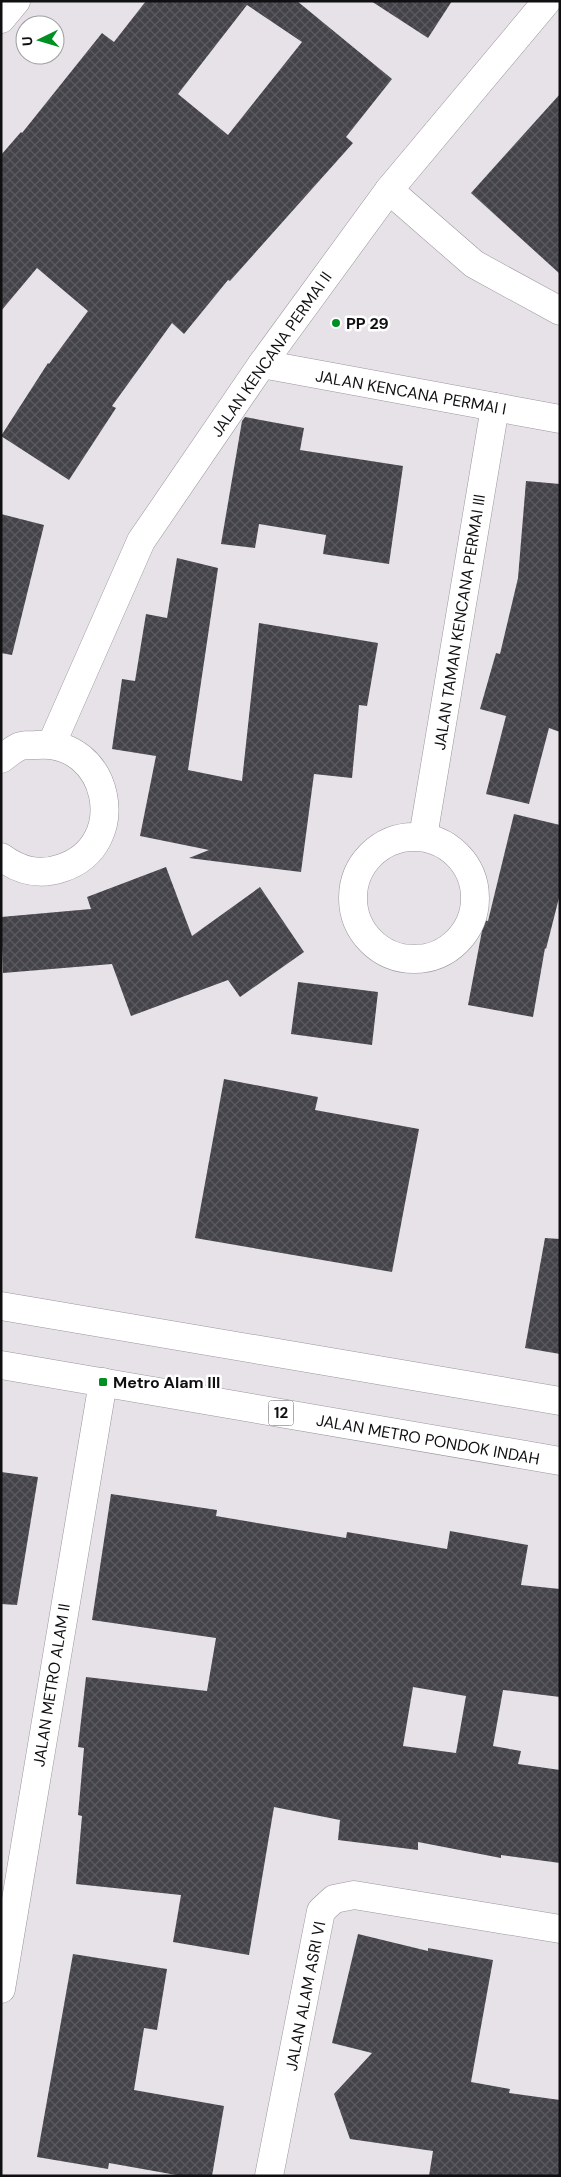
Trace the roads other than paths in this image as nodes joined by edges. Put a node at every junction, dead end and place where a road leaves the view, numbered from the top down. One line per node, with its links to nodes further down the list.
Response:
1 (16, 1): 3 (main road)
2 (547, 1): 4 (main road, JALAN KENCANA PERMAI II)
3 (1, 19)
4 (389, 190): 5 (main road); 6 (main road, JALAN KENCANA PERMAI II)
5 (560, 311)
6 (262, 364): 7 (main road, JALAN KENCANA PERMAI I); 9 (main road, JALAN KENCANA PERMAI II)
7 (495, 407): 8 (main road, JALAN KENCANA PERMAI I); 11 (main road, JALAN TAMAN KENCANA PERMAI III)
8 (560, 419)
9 (52, 743): 10 (main road); 12 (main road)
10 (1, 759)
11 (424, 837): 11 (main road)
12 (1, 857)
13 (1, 1306): 16 (main road)
14 (1, 1365): 15 (main road, JALAN METRO PONDOK INDAH / 12)
15 (103, 1382): 17 (main road, JALAN METRO PONDOK INDAH / 12); 19 (main road, JALAN METRO ALAM II)
16 (560, 1401)
17 (560, 1462)
18 (560, 1929): 20 (main road, JALAN ALAM ASRI VI)
19 (1, 1989)
20 (269, 2176)

